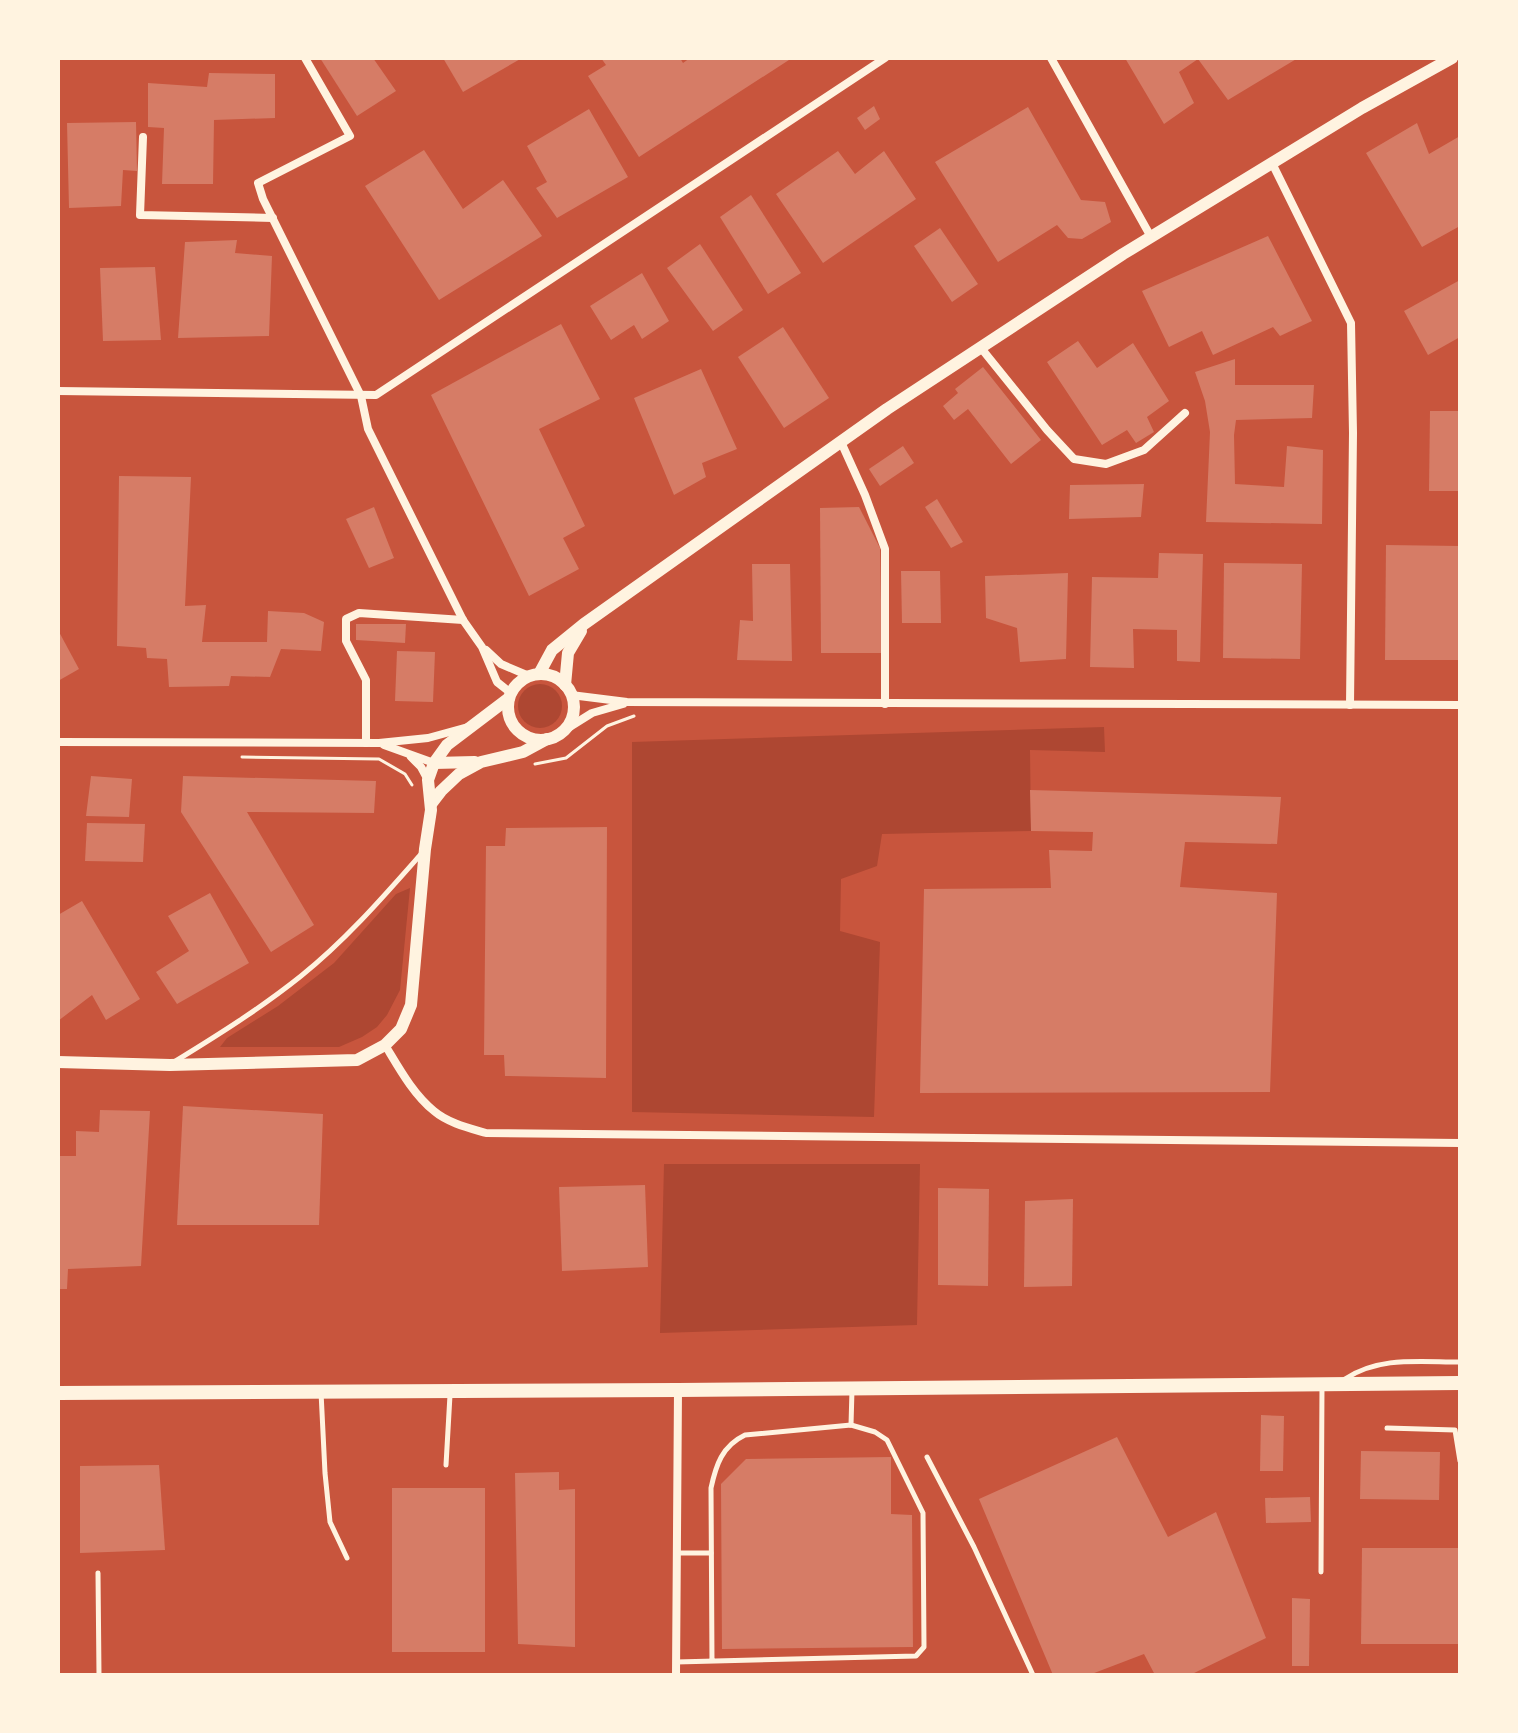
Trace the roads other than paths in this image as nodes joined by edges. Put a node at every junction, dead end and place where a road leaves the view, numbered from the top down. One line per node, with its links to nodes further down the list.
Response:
1 (305, 58): 7 (street)
2 (885, 58): 11 (street)
3 (1051, 58): 8 (street)
4 (1452, 58): 6 (street)
5 (143, 137): 7 (street)
6 (1272, 163): 8 (street); 22 (street)
7 (273, 218): 11 (street)
8 (1151, 237): 9 (street)
9 (981, 348): 12 (street); 13 (street)
10 (58, 391): 11 (street)
11 (361, 396): 14 (street)
12 (1185, 413)
13 (841, 442): 15 (street); 21 (street)
14 (463, 620): 16 (street); 27 (street)
15 (584, 624): 17 (street); 18 (street)
16 (482, 647): 17 (street); 19 (street)
17 (534, 675): 18 (street); 19 (street)
18 (568, 690): 20 (street); 25 (street)
19 (510, 695): 24 (street); 25 (street)
20 (627, 702): 21 (street); 25 (street)
21 (885, 704): 22 (street)
22 (1350, 705): 23 (street)
23 (1460, 705)
24 (470, 727): 28 (street); 31 (street)
25 (554, 736): 30 (street)
26 (58, 742): 27 (street)
27 (366, 743): 28 (street)
28 (379, 743): 29 (street)
29 (407, 753): 31 (street); 32 (street)
30 (481, 762): 31 (street); 33 (street)
31 (434, 763): 32 (street)
32 (428, 780): 33 (street)
33 (431, 804): 34 (street)
34 (425, 849): 35 (street); 37 (lane)
35 (385, 1045): 37 (street); 38 (street)
36 (58, 1062): 37 (street)
37 (170, 1065)
38 (1460, 1143)
39 (1460, 1362): 42 (lane)
40 (1460, 1383): 42 (main road)
41 (1322, 1384): 42 (main road); 43 (main road); 56 (lane)
42 (1337, 1384)
43 (852, 1388): 45 (main road); 48 (lane)
44 (450, 1390): 45 (main road); 46 (main road); 52 (lane)
45 (678, 1390): 53 (street)
46 (321, 1391): 47 (main road); 55 (lane)
47 (58, 1393)
48 (851, 1425): 54 (lane); 58 (lane)
49 (1387, 1428): 51 (lane)
50 (927, 1457): 62 (lane)
51 (1460, 1461)
52 (446, 1465)
53 (677, 1553): 54 (lane); 59 (street)
54 (711, 1553): 58 (lane)
55 (347, 1558)
56 (1321, 1572)
57 (98, 1573): 60 (lane)
58 (712, 1661): 59 (lane)
59 (676, 1662): 61 (street)
60 (99, 1675)
61 (676, 1675)
62 (1033, 1675)

